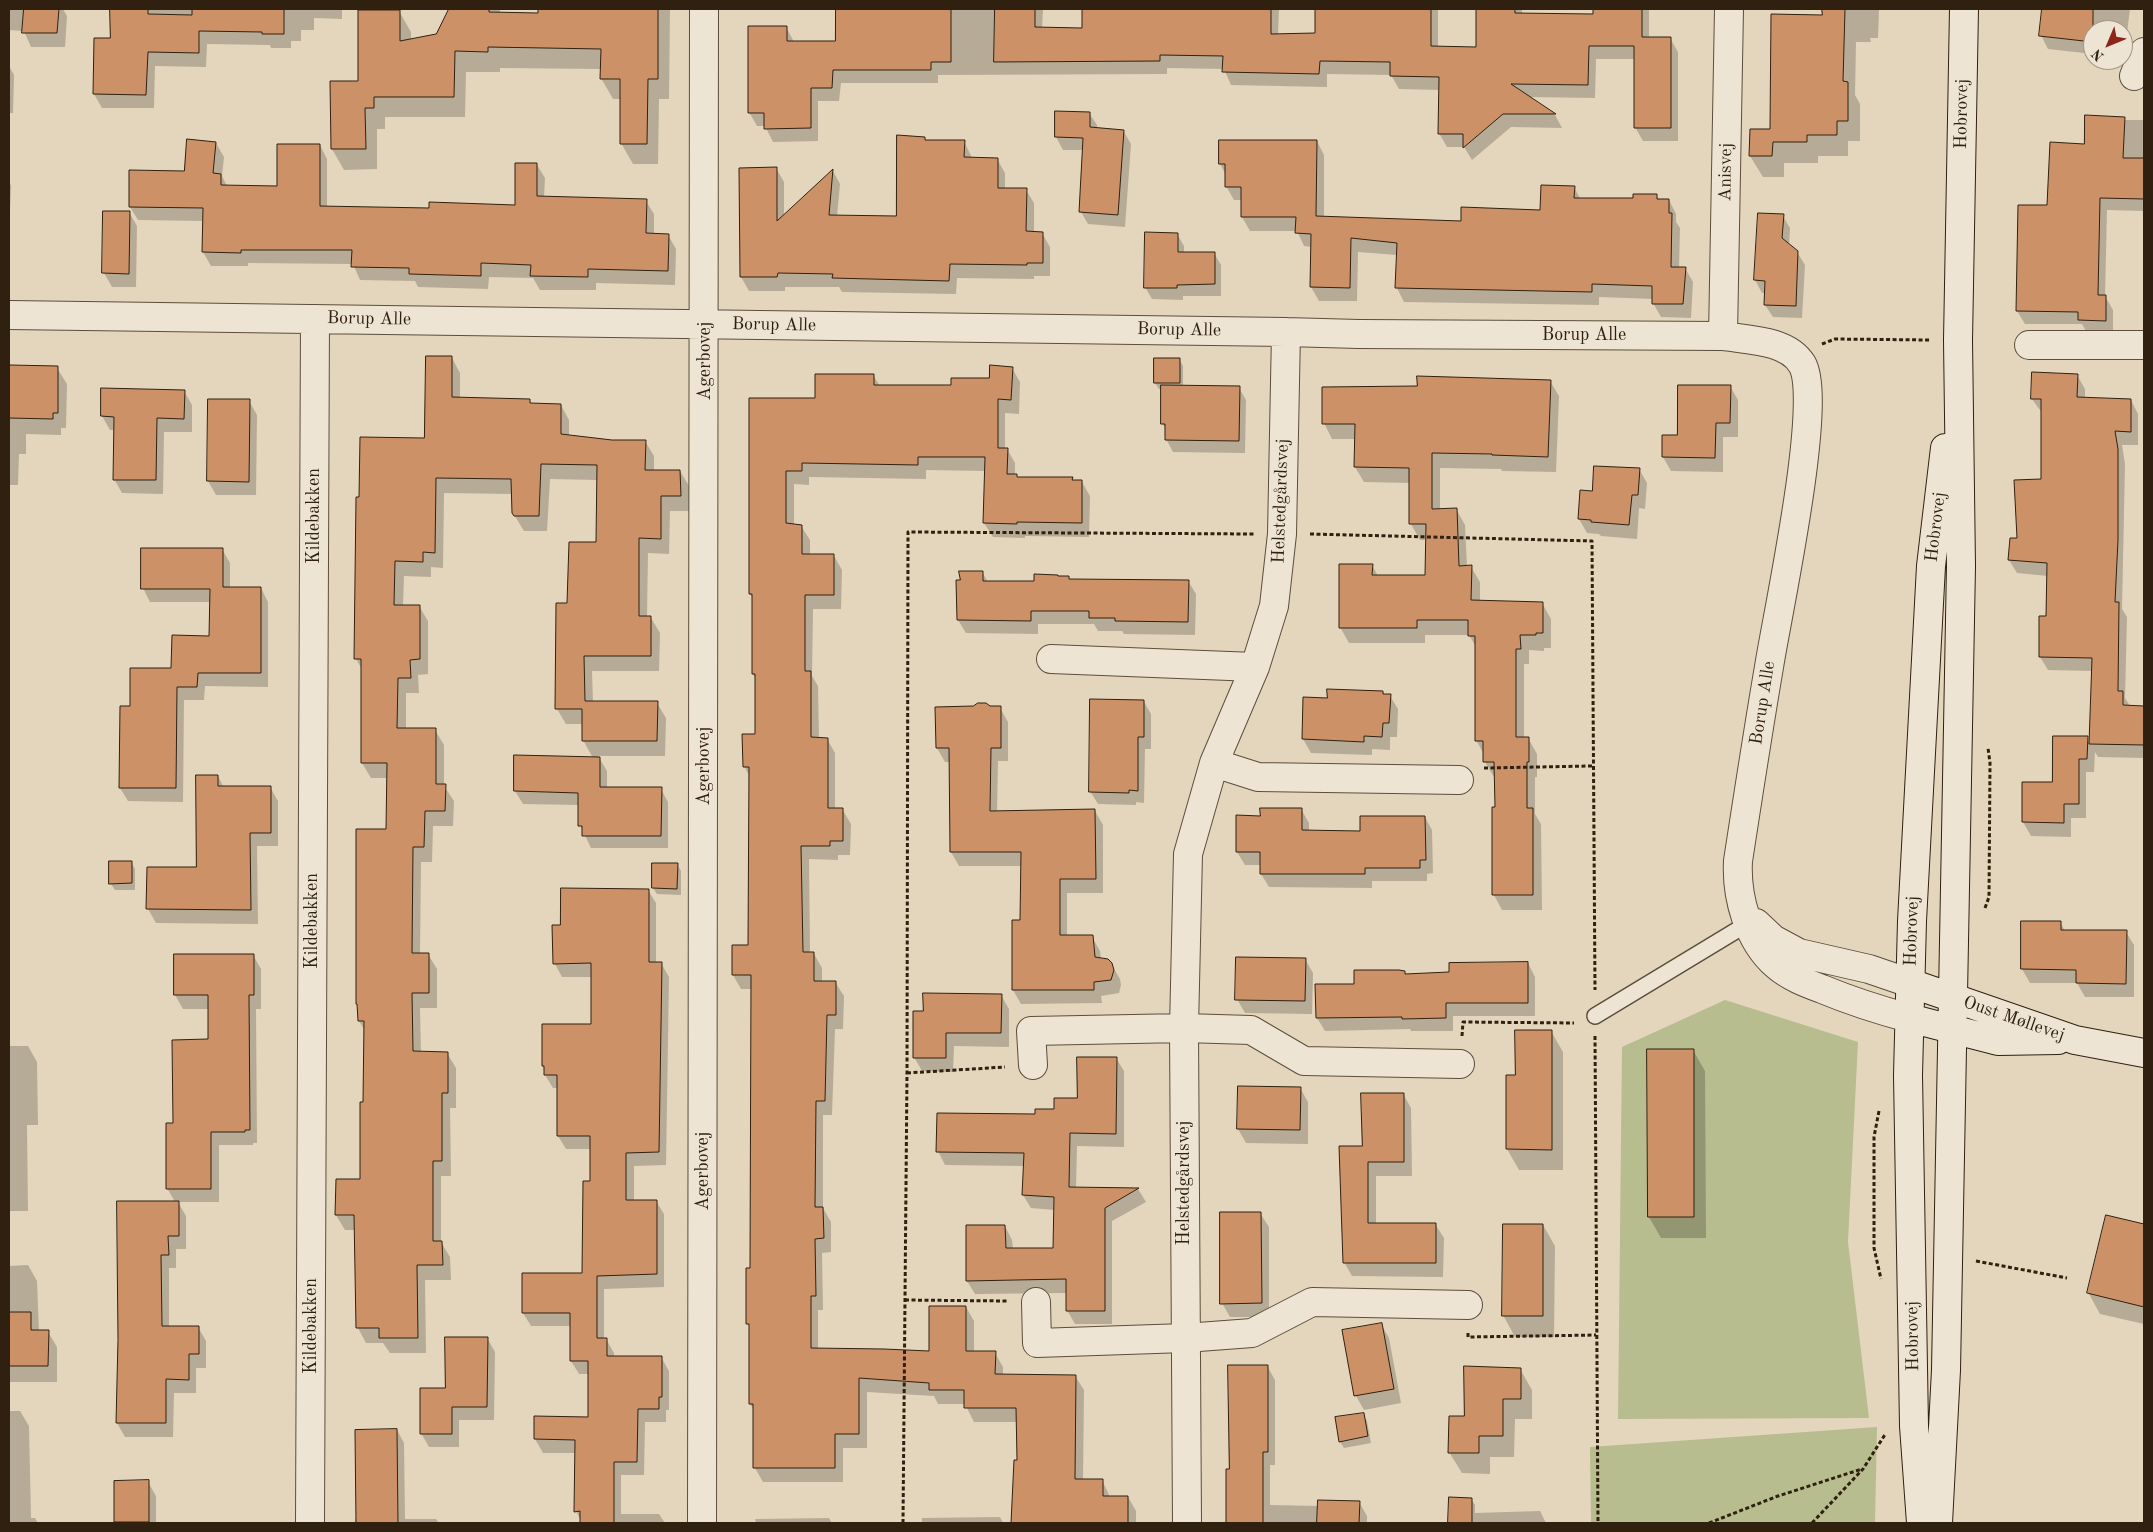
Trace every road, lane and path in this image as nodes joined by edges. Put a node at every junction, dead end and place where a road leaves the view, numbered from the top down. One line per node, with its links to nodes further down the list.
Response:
1 (704, 9): 6 (street, Agerbovej)
2 (1729, 9): 8 (street, Anisvej)
3 (1964, 9): 9 (street, Hobrovej)
4 (9, 315): 5 (street, Borup Alle)
5 (315, 318): 6 (street, Borup Alle); 40 (street, Kildebakken)
6 (705, 325): 7 (street, Borup Alle); 41 (street, Agerbovej)
7 (1286, 332): 8 (street, Borup Alle); 13 (street, Helstedgårdsvej)
8 (1723, 336): 12 (street, Borup Alle)
9 (1958, 340): 12 (path); 20 (street, Hobrovej); 21 (street, Hobrovej)
10 (2030, 345): 11 (street)
11 (2144, 345)
12 (1798, 358): 19 (street, Borup Alle)
13 (1282, 534): 15 (street, Helstedgårdsvej); 17 (path); 30 (path)
14 (1051, 659): 15 (street)
15 (1255, 667): 16 (street, Helstedgårdsvej)
16 (1214, 763): 18 (street); 24 (street, Helstedgårdsvej)
17 (1592, 766): 18 (path); 23 (path)
18 (1459, 780)
19 (1751, 922): 20 (street, Borup Alle); 22 (street, Borup Alle); 23 (lane)
20 (1910, 983): 21 (street, Oust Møllevej); 22 (street, Hobrovej)
21 (1954, 999): 25 (street, Hobrovej); 26 (street, Oust Møllevej)
22 (1909, 1018): 25 (street, Oust Møllevej); 38 (street, Hobrovej)
23 (1595, 1020): 28 (path); 36 (path)
24 (1184, 1028): 28 (street); 29 (street); 37 (street, Helstedgårdsvej)
25 (1953, 1029): 26 (street, Oust Møllevej); 31 (street, Hobrovej)
26 (2075, 1040): 27 (street, Oust Møllevej)
27 (2144, 1053)
28 (1460, 1064)
29 (1033, 1065): 30 (path)
30 (907, 1073): 33 (path)
31 (1948, 1260): 32 (path); 48 (street, Hobrovej)
32 (2067, 1278)
33 (905, 1300): 34 (path); 42 (path)
34 (1036, 1302): 37 (street)
35 (1468, 1305): 36 (path); 37 (street)
36 (1596, 1335): 44 (path)
37 (1185, 1338): 43 (street, Helstedgårdsvej)
38 (1914, 1426): 39 (path); 47 (street, Hobrovej)
39 (1863, 1469): 45 (path); 46 (path)
40 (310, 1523)
41 (702, 1523)
42 (903, 1523)
43 (1187, 1523)
44 (1598, 1523)
45 (1709, 1523)
46 (1812, 1523)
47 (1921, 1523)
48 (1938, 1523)

